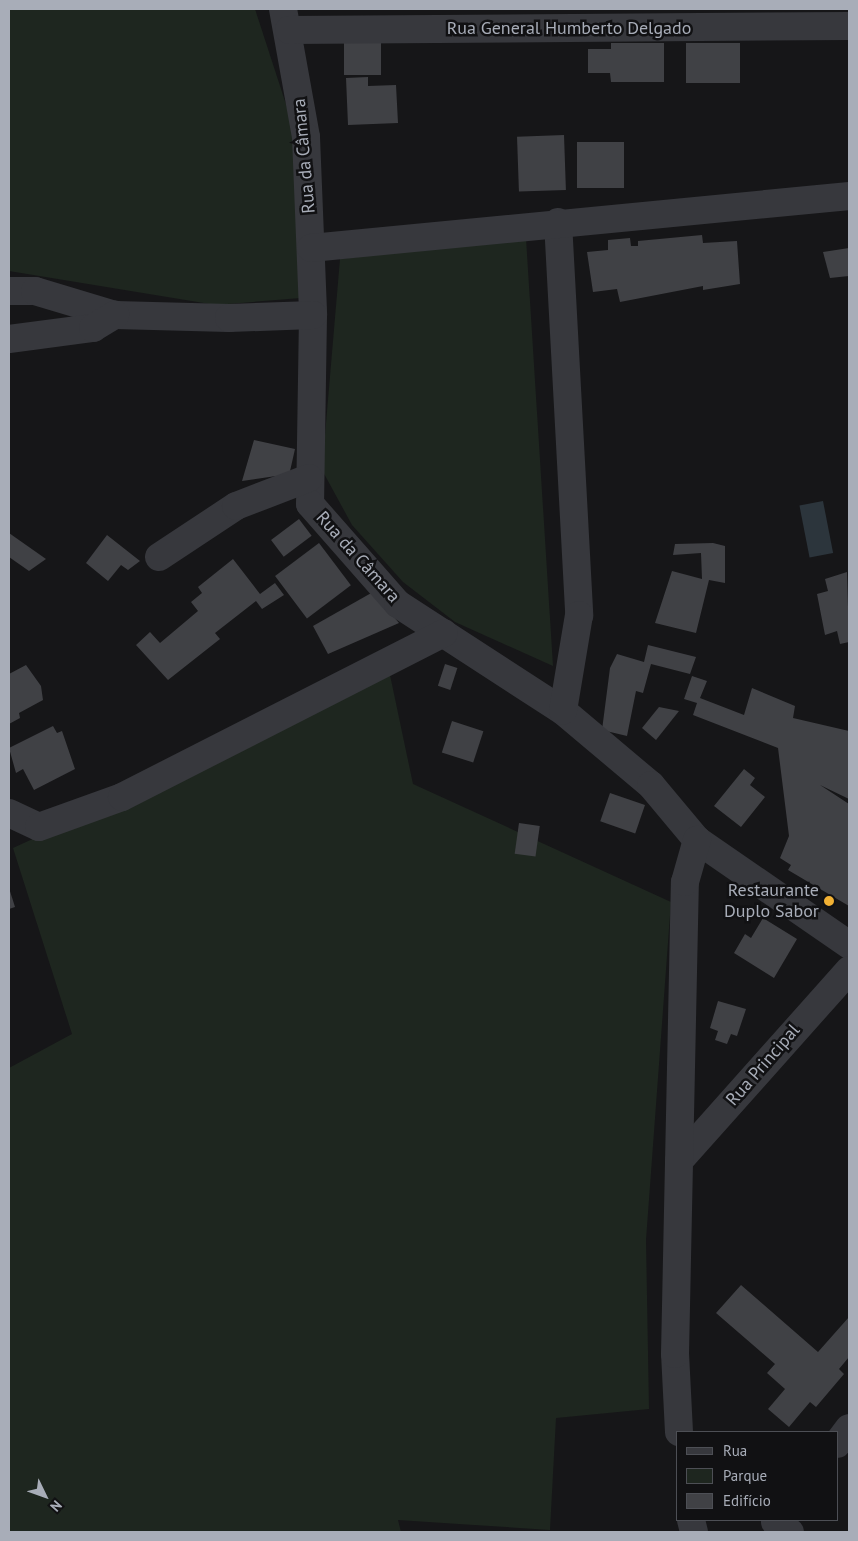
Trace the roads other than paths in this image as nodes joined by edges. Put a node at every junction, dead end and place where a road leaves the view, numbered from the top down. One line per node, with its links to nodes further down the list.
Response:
1 (286, 19): 2 (street, Rua General Humberto Delgado); 5 (street, Rua da Câmara)
2 (849, 26)
3 (849, 196): 4 (street)
4 (558, 222): 5 (street); 13 (street)
5 (311, 248): 7 (street, Rua da Câmara)
6 (9, 291): 8 (street)
7 (313, 314): 8 (street); 10 (street, Rua da Câmara)
8 (115, 315): 9 (street)
9 (9, 339)
10 (309, 478): 11 (street); 12 (street, Rua da Câmara)
11 (159, 557)
12 (444, 633): 13 (street, Rua da Câmara); 14 (street)
13 (563, 712): 15 (street, Rua da Câmara)
14 (9, 813)
15 (697, 840): 16 (street, Rua da Câmara); 18 (street)
16 (849, 944)
17 (849, 970): 18 (street, Rua Principal)
18 (679, 1161): 20 (street)
19 (849, 1428): 21 (street)
20 (679, 1431)
21 (838, 1443)

